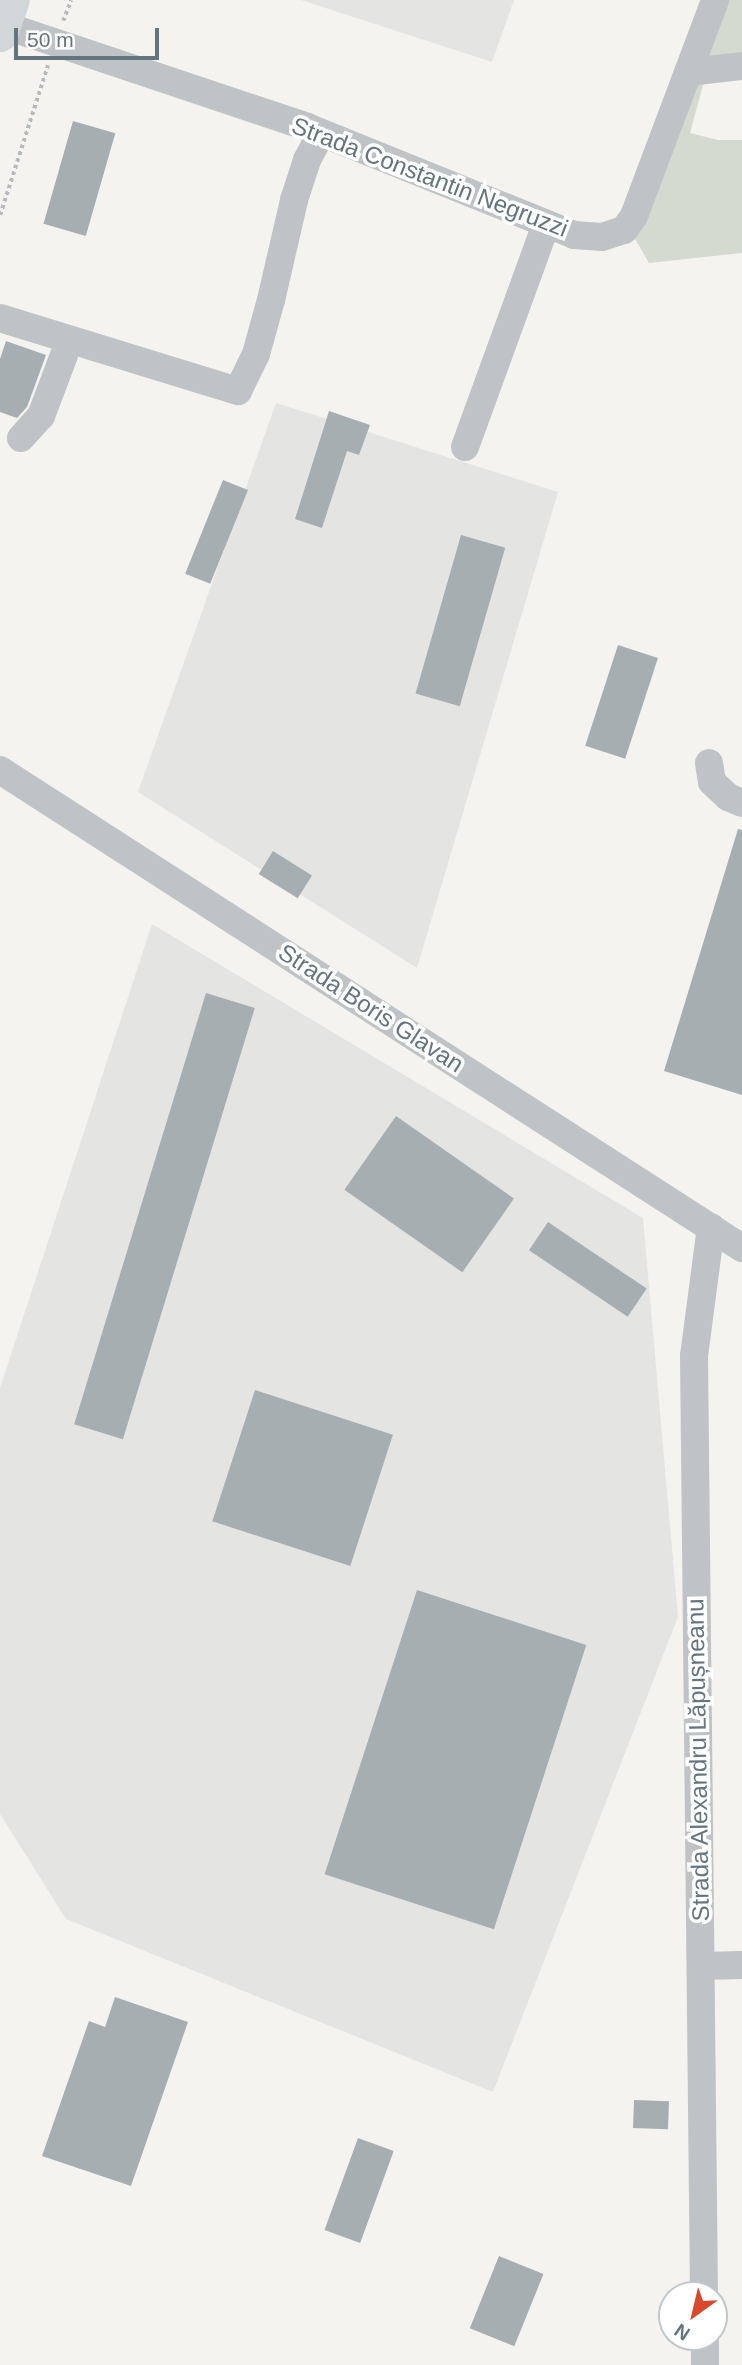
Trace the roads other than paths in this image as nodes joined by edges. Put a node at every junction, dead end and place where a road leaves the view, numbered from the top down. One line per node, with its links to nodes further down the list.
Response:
1 (715, 0): 4 (street, Strada Constantin Negruzzi)
2 (5, 20): 5 (street, Strada Constantin Negruzzi)
3 (742, 66): 4 (street)
4 (688, 72): 6 (street, Strada Constantin Negruzzi)
5 (321, 134): 6 (street, Strada Constantin Negruzzi); 7 (street)
6 (546, 224): 10 (street)
7 (0, 318)
8 (64, 355): 9 (street)
9 (21, 438)
10 (465, 447)
11 (709, 763): 13 (street)
12 (0, 770): 14 (street, Strada Boris Glavan)
13 (742, 803)
14 (711, 1227): 15 (street, Strada Boris Glavan); 17 (street, Strada Alexandru Lăpușneanu)
15 (742, 1248)
16 (742, 1965): 17 (street)
17 (701, 1966): 18 (street, Strada Alexandru Lăpușneanu)
18 (704, 2281)

